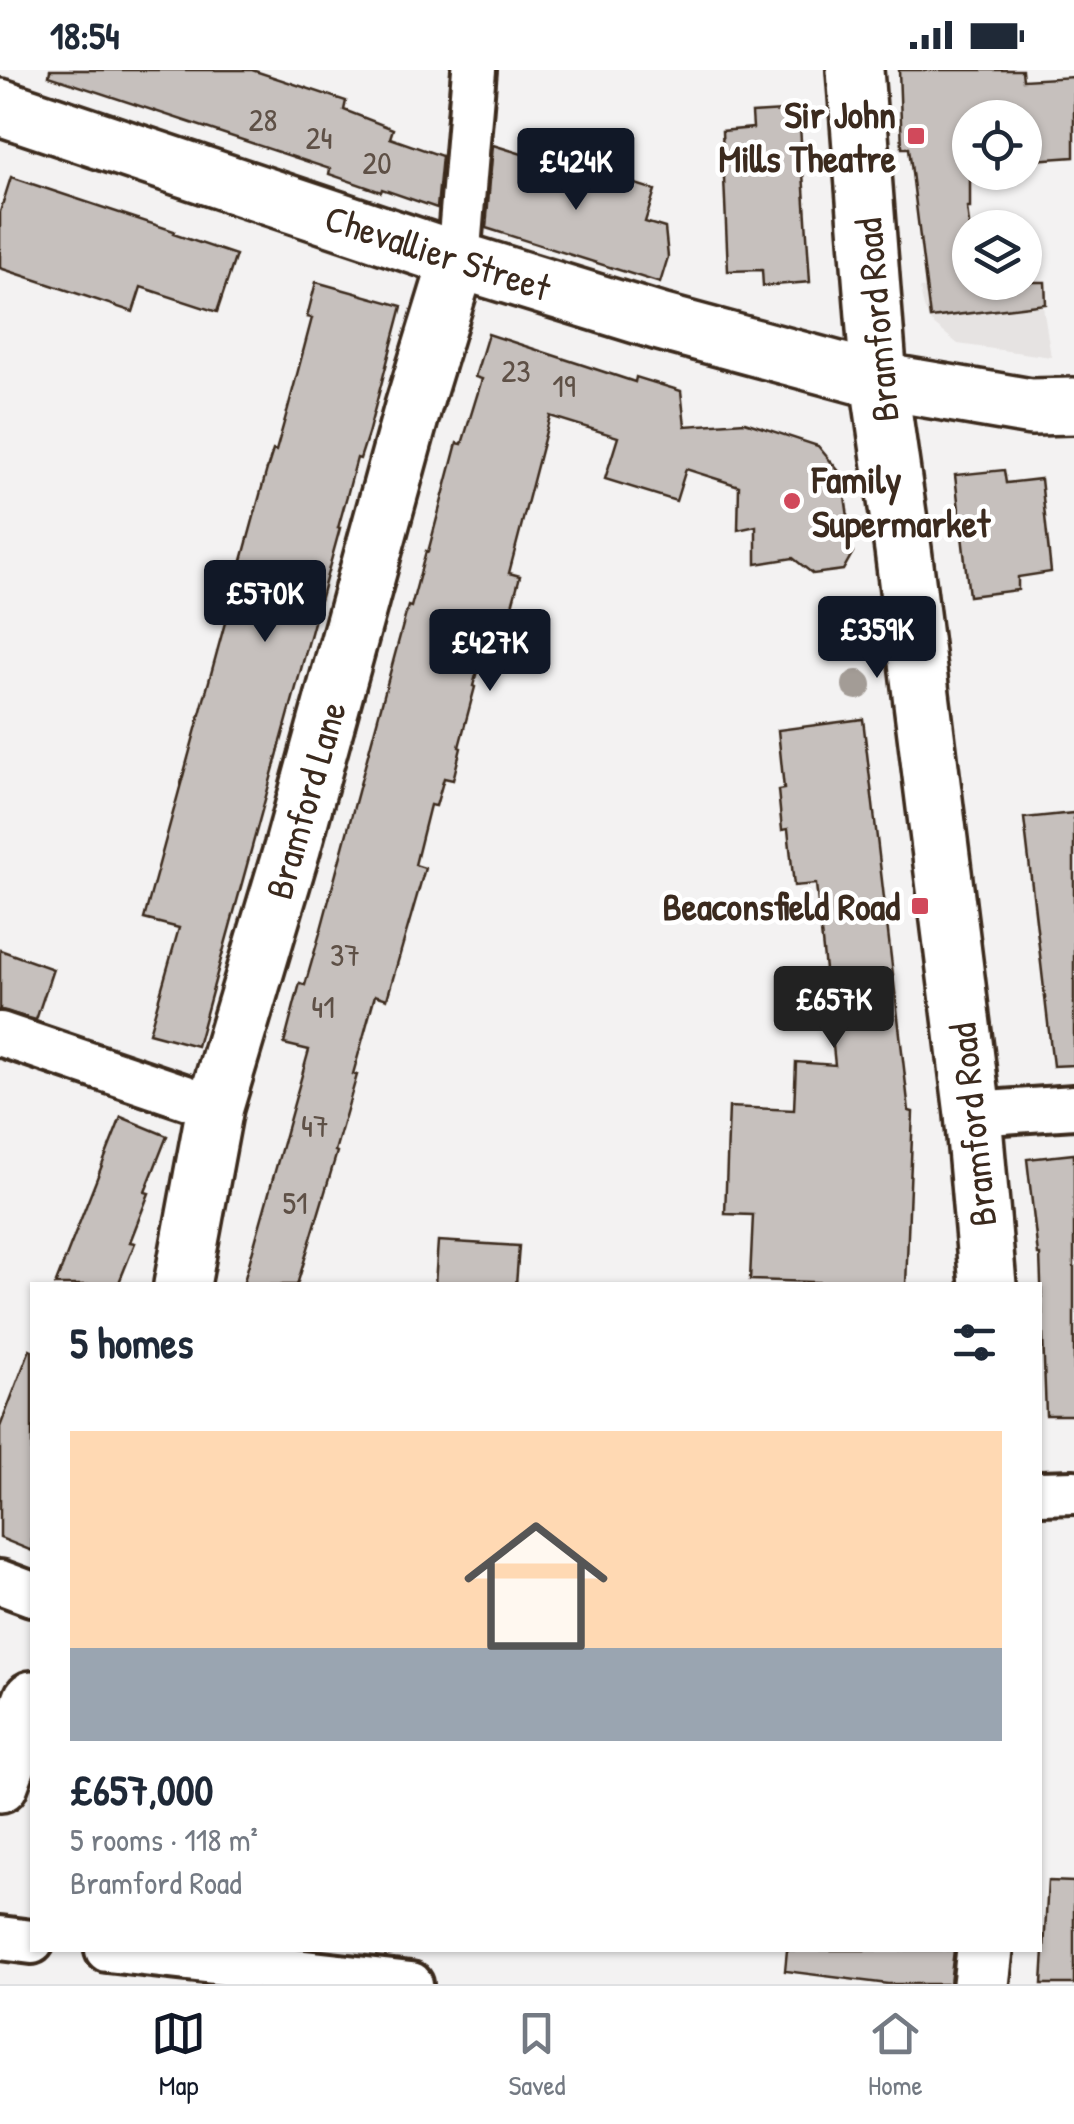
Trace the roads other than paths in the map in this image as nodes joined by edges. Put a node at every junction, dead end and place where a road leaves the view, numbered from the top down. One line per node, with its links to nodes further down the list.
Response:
1 (474, 70): 4 (street)
2 (855, 70): 5 (main road, Bramford Road)
3 (0, 108): 4 (main road, Chevallier Street)
4 (458, 260): 5 (main road, Chevallier Street); 8 (main road, Bramford Lane)
5 (880, 381): 6 (main road, Chevallier Street); 10 (main road, Bramford Road)
6 (1074, 406)
7 (0, 1034): 8 (street)
8 (215, 1107): 11 (main road, Bramford Lane)
9 (1074, 1107): 10 (street)
10 (973, 1114): 12 (main road, Bramford Road)
11 (183, 1282)
12 (988, 1282)
13 (1074, 1492): 14 (street)
14 (1042, 1493)
15 (0, 1582): 16 (street)
16 (30, 1593)
17 (30, 1704): 18 (main road)
18 (0, 1784)
19 (0, 1938): 20 (street)
20 (30, 1942)
21 (125, 1952): 23 (street)
22 (985, 1952): 24 (main road)
23 (411, 1984)
24 (981, 1984)

